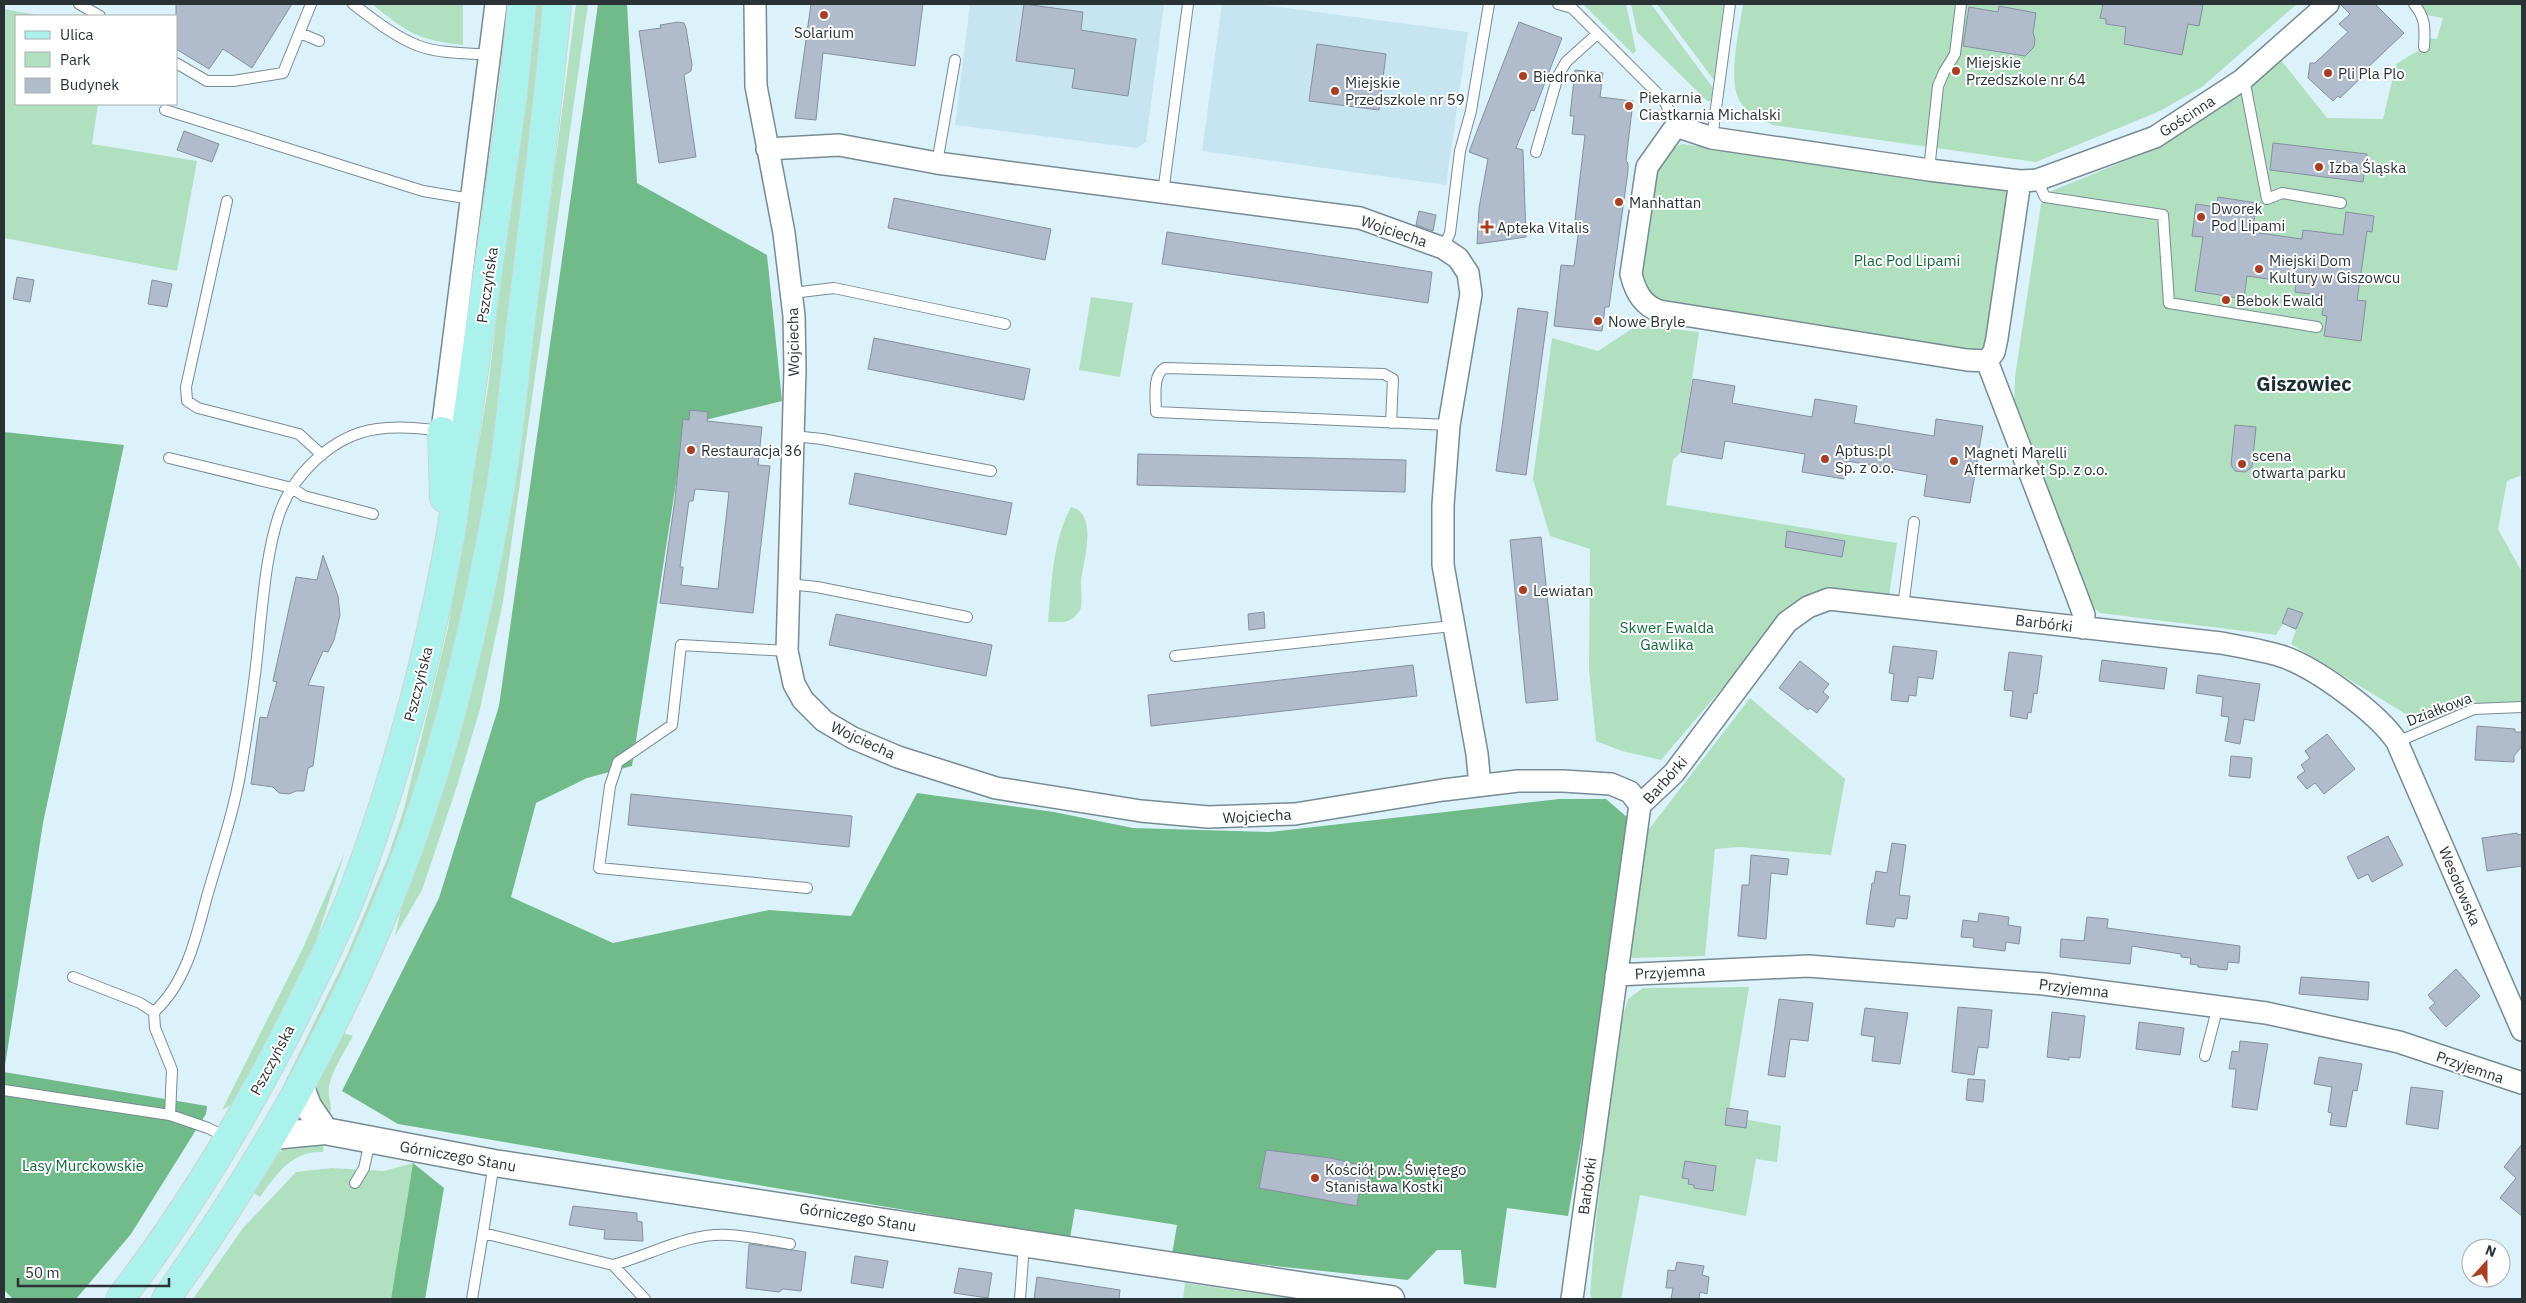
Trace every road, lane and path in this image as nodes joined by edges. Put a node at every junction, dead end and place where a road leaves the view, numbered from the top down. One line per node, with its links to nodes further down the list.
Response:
1 (80, 4): 15 (lane)
2 (311, 4): 16 (lane)
3 (353, 4): 20 (lane)
4 (496, 4): 20 (street)
5 (522, 4): 51 (main road, Pszczyńska)
6 (557, 4): 71 (main road)
7 (754, 4): 27 (street, Wojciecha)
8 (1188, 4): 32 (lane)
9 (1489, 4): 36 (lane)
10 (1558, 4): 17 (lane)
11 (1730, 4): 26 (lane)
12 (1961, 4): 30 (lane)
13 (2328, 4): 23 (street, Gościnna)
14 (2414, 4): 19 (lane)
15 (98, 15)
16 (300, 32): 18 (lane); 22 (lane)
17 (1597, 34): 25 (lane); 28 (lane)
18 (319, 41)
19 (2424, 47)
20 (490, 55): 33 (street)
21 (955, 60): 29 (lane)
22 (178, 63)
23 (2242, 80): 31 (street, Gościnna); 35 (lane)
24 (165, 110): 33 (lane)
25 (1676, 126): 26 (street); 40 (street)
26 (1712, 138): 30 (street)
27 (767, 149): 29 (street, Wojciecha); 37 (street, Wojciecha)
28 (1536, 152)
29 (937, 163): 32 (street, Wojciecha)
30 (1929, 170): 31 (street)
31 (2028, 180): 39 (lane); 40 (street)
32 (1163, 193): 36 (street, Wojciecha)
33 (471, 199): 43 (street)
34 (227, 201): 45 (lane)
35 (2340, 202)
36 (1444, 248): 42 (street, Wojciecha)
37 (792, 293): 38 (lane); 44 (street, Wojciecha)
38 (1005, 324)
39 (2317, 327)
40 (1987, 361): 56 (street, Barbórki)
41 (1391, 423): 41 (lane); 42 (lane)
42 (1449, 425): 55 (street, Wojciecha)
43 (442, 431): 45 (lane); 51 (main road)
44 (793, 436): 47 (lane); 52 (street, Wojciecha)
45 (322, 455): 48 (lane)
46 (169, 458): 48 (lane)
47 (991, 471)
48 (292, 488): 49 (lane); 67 (lane)
49 (373, 514)
50 (1914, 522): 53 (lane)
51 (451, 533): 76 (main road, Pszczyńska)
52 (789, 584): 54 (lane); 57 (street, Wojciecha)
53 (1903, 607): 56 (street, Barbórki); 62 (street, Barbórki)
54 (967, 617)
55 (1452, 626): 58 (lane); 61 (street, Wojciecha)
56 (2083, 628): 60 (street, Barbórki)
57 (787, 651): 61 (street, Wojciecha); 63 (lane)
58 (1174, 656)
59 (2522, 707): 60 (lane, Działkowa)
60 (2398, 742): 68 (street, Wesołowska)
61 (1480, 785): 62 (street, Wojciecha)
62 (1640, 805): 64 (street, Barbórki)
63 (807, 888)
64 (1616, 975): 66 (street, Przyjemna); 90 (street, Barbórki)
65 (74, 977): 67 (lane)
66 (2218, 1005): 69 (lane); 70 (street, Przyjemna)
67 (154, 1012): 73 (lane)
68 (2522, 1030)
69 (2205, 1056)
70 (2522, 1083)
71 (300, 1085): 74 (street); 75 (main road)
72 (4, 1090): 73 (lane)
73 (170, 1115): 76 (lane)
74 (325, 1131): 75 (street, Górniczego Stanu); 77 (street, Górniczego Stanu)
75 (272, 1136): 85 (main road)
76 (229, 1139): 84 (main road, Pszczyńska)
77 (370, 1140): 78 (street, Górniczego Stanu); 79 (lane)
78 (494, 1163): 80 (lane); 82 (street, Górniczego Stanu)
79 (355, 1183)
80 (483, 1233): 83 (lane); 86 (lane)
81 (790, 1244): 83 (lane)
82 (1024, 1244): 88 (lane); 89 (street, Górniczego Stanu)
83 (613, 1265): 87 (lane)
84 (120, 1299)
85 (166, 1299)
86 (472, 1299)
87 (645, 1299)
88 (1020, 1299)
89 (1391, 1299)
90 (1572, 1299)

